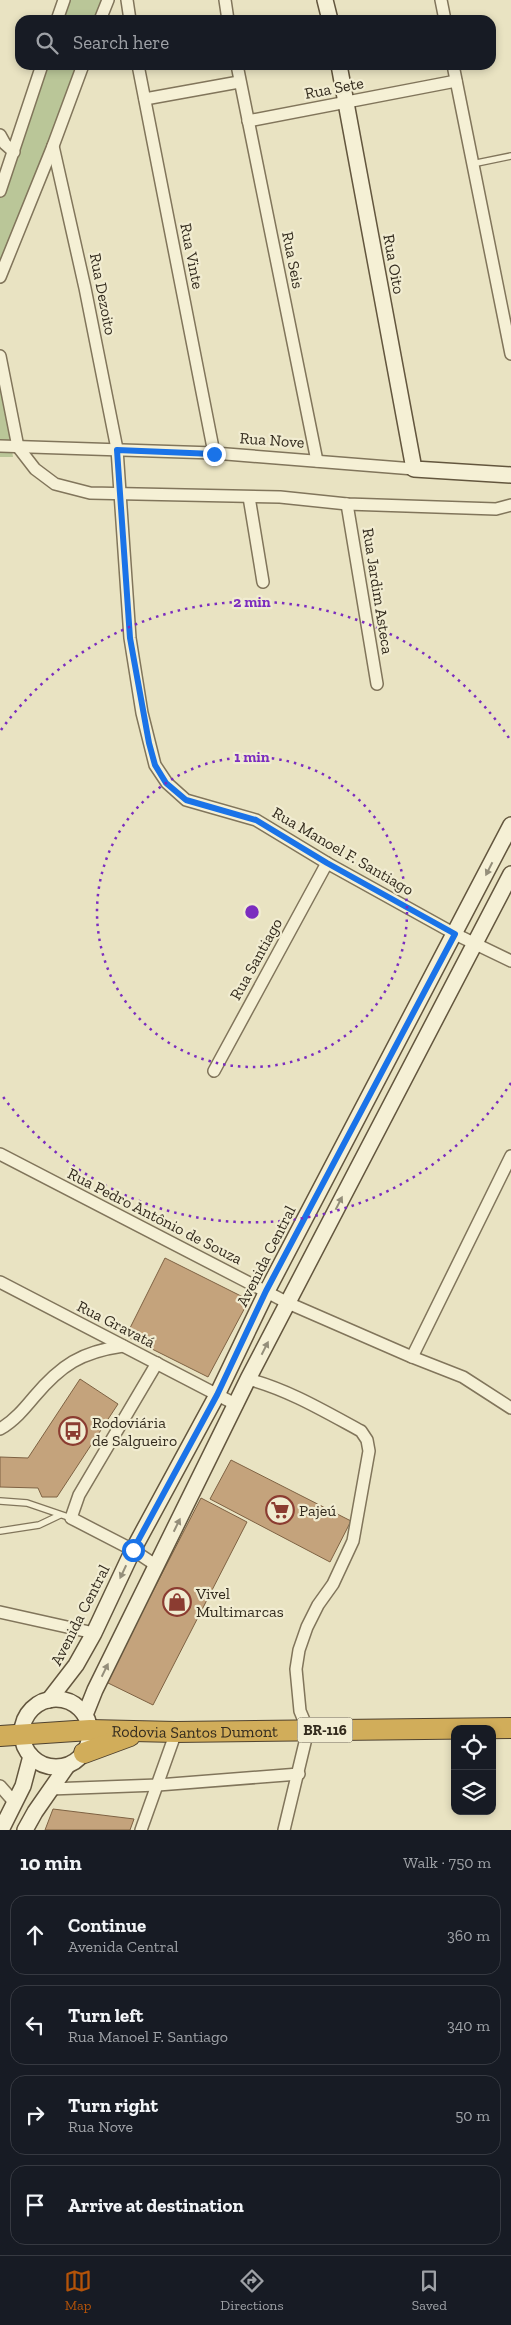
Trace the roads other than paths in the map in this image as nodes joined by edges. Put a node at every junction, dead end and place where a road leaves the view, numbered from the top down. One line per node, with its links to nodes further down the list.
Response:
1 (64, 0): 7 (street)
2 (108, 0): 8 (street)
3 (127, 0): 9 (street)
4 (225, 0): 10 (street)
5 (326, 0): 11 (street)
6 (441, 0): 12 (street)
7 (59, 15)
8 (102, 15)
9 (129, 15)
10 (227, 15)
11 (329, 15)
12 (444, 15)
13 (40, 70): 26 (street)
14 (80, 70): 25 (street)
15 (139, 70): 21 (street, Rua Vinte)
16 (237, 70): 20 (street, Rua Seis)
17 (340, 70): 22 (street, Rua Oito)
18 (454, 70): 19 (street)
19 (456, 81): 22 (street, Rua Sete); 28 (street)
20 (240, 82): 21 (street); 23 (street, Rua Seis)
21 (145, 99): 36 (street, Rua Vinte)
22 (347, 102): 23 (street, Rua Sete); 38 (street, Rua Oito)
23 (248, 121): 37 (street, Rua Seis)
24 (0, 135): 26 (street)
25 (53, 146): 30 (street); 35 (street, Rua Dezoito)
26 (14, 152): 29 (street)
27 (511, 156): 28 (lane)
28 (472, 164): 31 (street)
29 (0, 191)
30 (0, 277)
31 (511, 354)
32 (0, 356): 34 (street)
33 (0, 446): 34 (street, Rua Nove)
34 (18, 447): 35 (street, Rua Nove); 40 (street)
35 (117, 450): 36 (street, Rua Nove); 40 (street, Rua Manoel F. Santiago)
36 (214, 454): 37 (street, Rua Nove)
37 (317, 461): 38 (street, Rua Nove)
38 (414, 469): 39 (street, Rua Nove)
39 (511, 475)
40 (119, 494): 41 (street); 47 (street, Rua Manoel F. Santiago)
41 (250, 497): 42 (street); 44 (street)
42 (347, 504): 43 (street); 45 (street, Rua Jardim Asteca)
43 (511, 506)
44 (263, 582)
45 (376, 684)
46 (511, 826): 49 (street, Avenida Central, one-way to 49)
47 (327, 863): 49 (street, Rua Manoel F. Santiago); 52 (street, Rua Santiago)
48 (511, 874): 50 (street)
49 (455, 934): 50 (street, Rua Manoel F. Santiago); 56 (street, Avenida Central)
50 (474, 942): 51 (street, Rua Manoel F. Santiago); 57 (street, one-way to 50)
51 (511, 961)
52 (214, 1071)
53 (0, 1154): 56 (street, Rua Pedro Antônio de Souza)
54 (511, 1156): 59 (street)
55 (0, 1282): 58 (street, Rua Gravatá)
56 (266, 1291): 57 (street, Rua Pedro Antônio de Souza); 62 (street, Avenida Central)
57 (288, 1302): 59 (street, Rua Pedro Antônio de Souza); 61 (street, one-way to 57)
58 (123, 1346): 60 (street, Rua Gravatá); 65 (street)
59 (412, 1357): 64 (street, Rua Pedro Antônio de Souza)
60 (157, 1363): 62 (street, Rua Gravatá); 67 (street)
61 (248, 1379): 63 (street); 76 (street)
62 (217, 1395): 63 (street, Rua Gravatá); 69 (street, Avenida Central)
63 (236, 1405): 70 (street, one-way to 63)
64 (511, 1408)
65 (0, 1429)
66 (0, 1501): 67 (lane)
67 (65, 1516): 68 (lane); 69 (street)
68 (0, 1531)
69 (133, 1550): 70 (street); 72 (street, Avenida Central, one-way to 72)
70 (157, 1566): 74 (street, one-way to 70)
71 (0, 1612): 72 (street)
72 (94, 1634): 73 (street, Avenida Central)
73 (49, 1700): 74 (street); 79 (street, Avenida Central)
74 (87, 1722): 77 (highway, Rodovia Santos Dumont); 79 (highway, Rodovia Santos Dumont); 81 (street)
75 (511, 1728): 76 (highway, Rodovia Santos Dumont / BR-116)
76 (308, 1730): 78 (highway, Rodovia Santos Dumont / BR-116); 84 (street)
77 (139, 1732): 78 (highway, Rodovia Santos Dumont / BR-116); 81 (highway)
78 (176, 1732): 85 (street)
79 (23, 1734): 80 (highway, Rodovia Santos Dumont); 82 (street)
80 (0, 1736)
81 (84, 1753): 83 (street)
82 (31, 1756): 83 (street); 88 (street)
83 (67, 1766): 87 (street)
84 (298, 1774): 85 (street); 92 (street)
85 (158, 1785): 87 (street); 91 (street)
86 (0, 1786): 88 (street)
87 (50, 1789): 90 (street)
88 (15, 1803): 89 (street)
89 (1, 1830)
90 (26, 1830)
91 (141, 1830)
92 (284, 1830)

